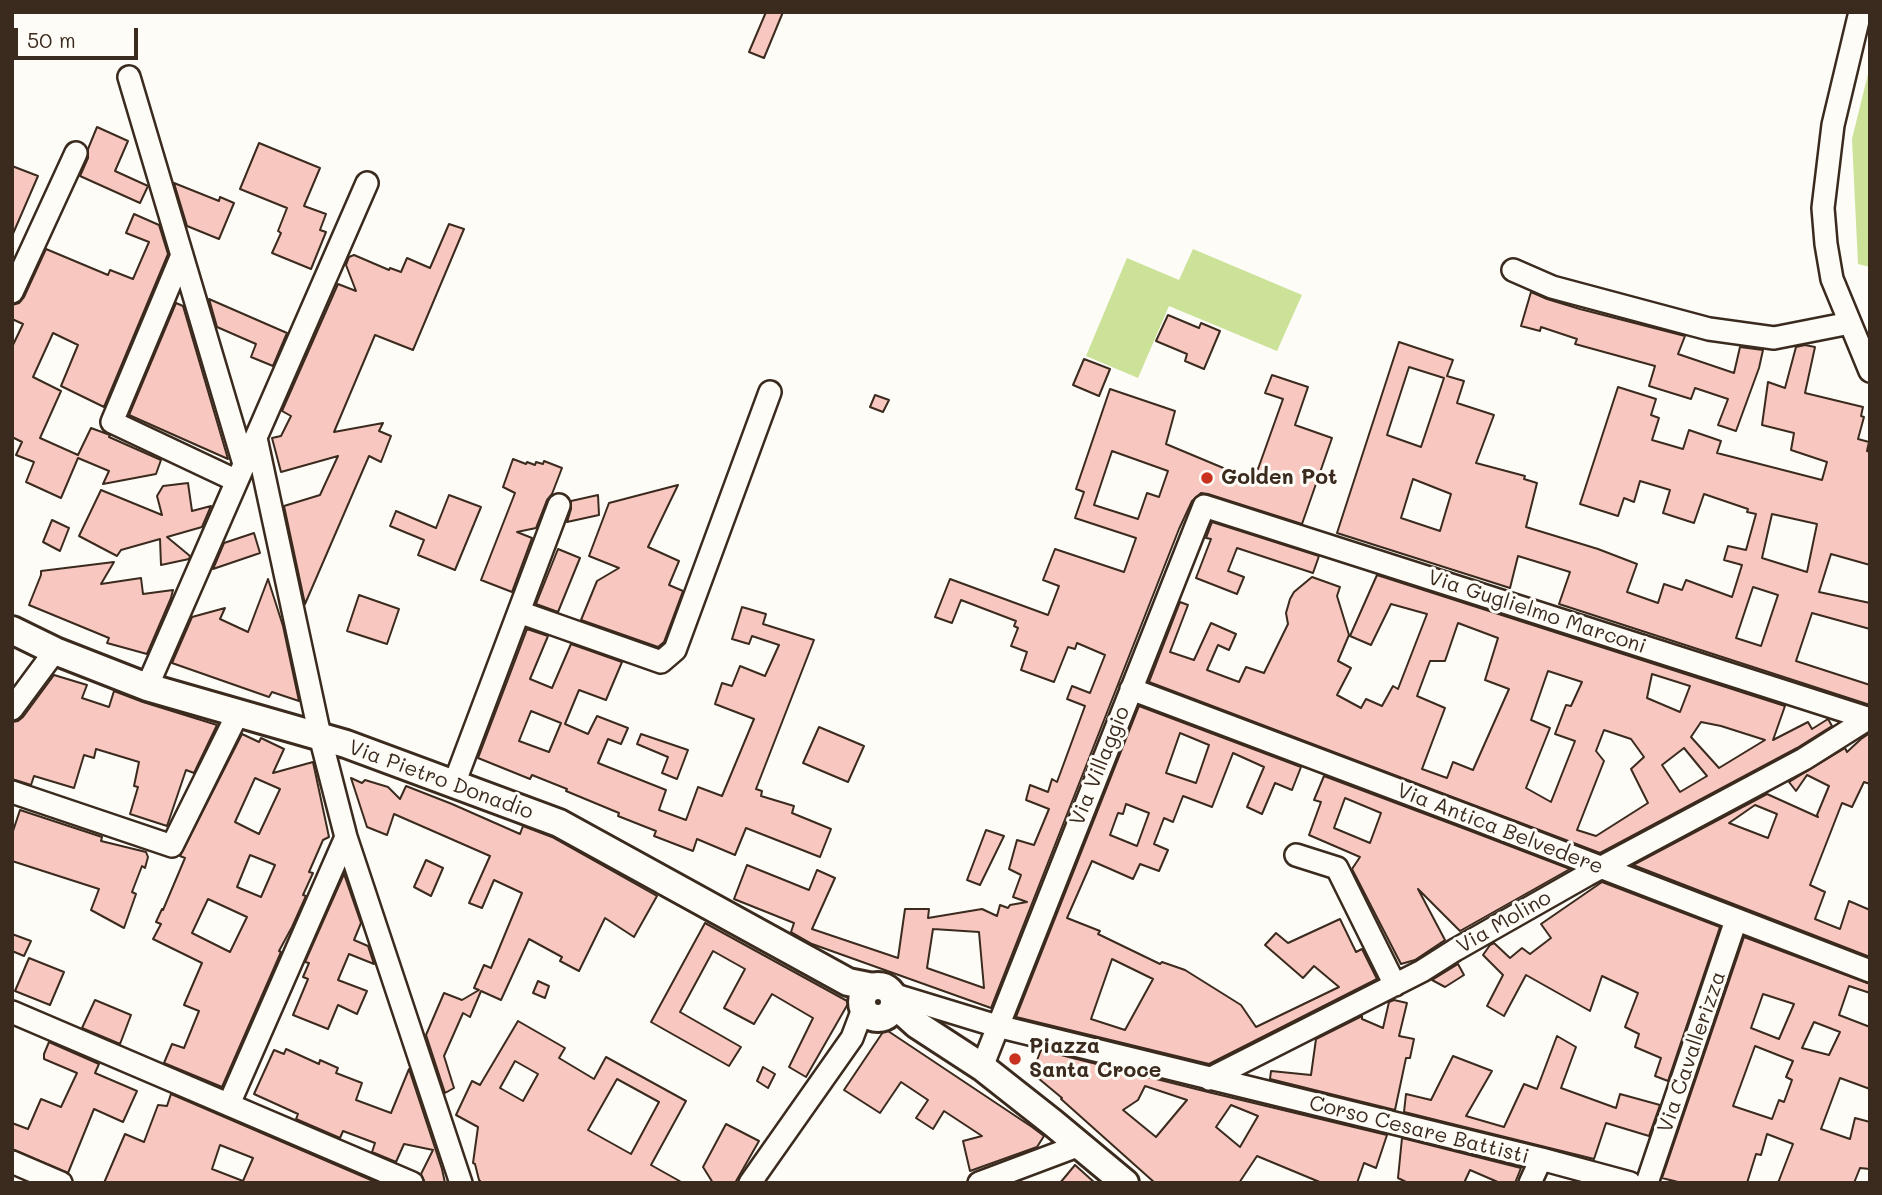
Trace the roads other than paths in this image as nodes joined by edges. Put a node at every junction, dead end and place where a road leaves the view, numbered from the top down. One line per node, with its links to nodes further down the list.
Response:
1 (1860, 12): 8 (street)
2 (129, 77): 5 (street)
3 (76, 153): 7 (street)
4 (367, 183): 11 (street)
5 (182, 256): 12 (street); 12 (street)
6 (1513, 270): 8 (street)
7 (12, 292)
8 (1850, 323): 9 (street)
9 (1870, 371)
10 (770, 392): 15 (street)
11 (256, 438): 12 (street); 23 (street)
12 (240, 473): 18 (street)
13 (559, 506): 15 (street)
14 (1204, 506): 19 (street, Via Villaggio); 22 (street, Via Guglielmo Marconi)
15 (519, 612): 24 (street)
16 (12, 630): 17 (main road, Via Pietro Donadio)
17 (55, 651): 18 (main road, Via Pietro Donadio); 20 (street)
18 (147, 687): 21 (main road, Via Pietro Donadio)
19 (1131, 689): 28 (street, Via Antica Belvedere); 34 (street, Via Villaggio)
20 (12, 709)
21 (238, 713): 23 (main road, Via Pietro Donadio); 25 (street)
22 (1869, 719): 28 (street, Via Molino)
23 (320, 736): 24 (main road, Via Pietro Donadio); 26 (street)
24 (454, 784): 32 (main road, Via Pietro Donadio)
25 (12, 792)
26 (346, 837): 37 (street); 43 (street)
27 (1296, 855): 31 (street)
28 (1600, 868): 29 (street, Via Antica Belvedere); 31 (street, Via Molino)
29 (1736, 920): 30 (street, Via Antica Belvedere); 49 (street, Via Cavallerizza)
30 (1870, 971)
31 (1395, 985): 36 (street, Via Molino)
32 (874, 1002): 34 (street, Corso Cesare Battisti); 35 (main road, Via Pietro Donadio); 44 (street)
33 (12, 1012): 37 (street)
34 (997, 1026): 35 (street, Via Villaggio); 36 (street, Corso Cesare Battisti)
35 (982, 1067): 38 (main road, Via Pietro Donadio)
36 (1209, 1079): 39 (street, Corso Cesare Battisti)
37 (229, 1104): 42 (street)
38 (1080, 1144): 45 (street); 46 (main road, Via Pietro Donadio)
39 (1541, 1159): 47 (street); 48 (street, Corso Cesare Battisti)
40 (12, 1162): 41 (street)
41 (61, 1183)
42 (412, 1183)
43 (461, 1183)
44 (750, 1183)
45 (979, 1183)
46 (1125, 1183)
47 (1530, 1183)
48 (1630, 1183)
49 (1647, 1183)

